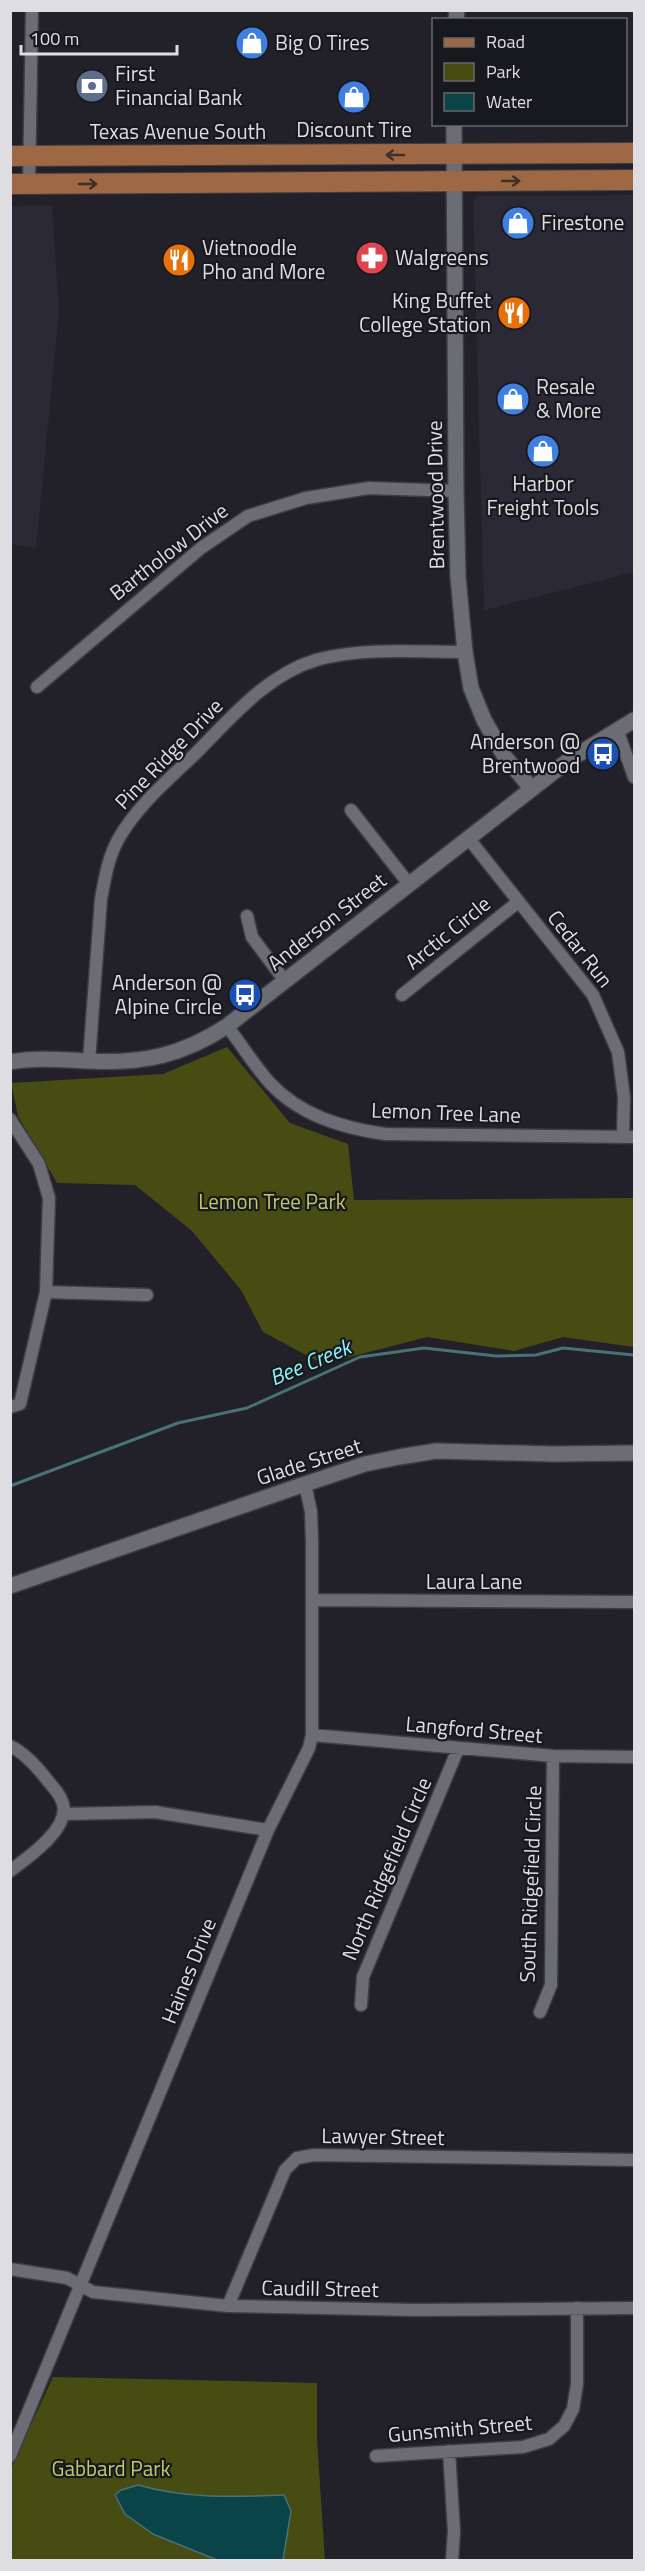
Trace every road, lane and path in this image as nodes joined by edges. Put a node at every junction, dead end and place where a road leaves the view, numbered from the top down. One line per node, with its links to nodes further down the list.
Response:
1 (32, 10): 5 (street)
2 (454, 126): 4 (street, Brentwood Drive)
3 (634, 153): 4 (main road, Texas Avenue South)
4 (454, 155): 5 (main road, Texas Avenue South, one-way to 5); 7 (street, Brentwood Drive)
5 (20, 156): 8 (street)
6 (634, 180): 7 (main road, one-way to 6)
7 (453, 181): 8 (main road, one-way to 7); 9 (street, Brentwood Drive)
8 (20, 184)
9 (456, 491): 10 (street, Brentwood Drive); 11 (street, Bartholow Drive)
10 (465, 652): 15 (street, Brentwood Drive); 24 (street, Pine Ridge Drive)
11 (37, 687)
12 (634, 720): 13 (street, Anderson Street)
13 (617, 729): 14 (street); 15 (street, Anderson Street)
14 (634, 777)
15 (532, 789): 17 (street, Anderson Street)
16 (351, 810): 18 (street)
17 (469, 839): 18 (street, Anderson Street); 19 (street, Cedar Run)
18 (409, 884): 21 (street, Anderson Street)
19 (518, 902): 22 (street, Arctic Circle); 27 (street, Cedar Run)
20 (248, 916): 21 (street)
21 (285, 981): 23 (street, Anderson Street)
22 (402, 995)
23 (227, 1026): 24 (street, Anderson Street); 27 (street, Lemon Tree Lane)
24 (89, 1061): 25 (street, Anderson Street)
25 (10, 1062)
26 (10, 1119): 28 (street)
27 (629, 1136)
28 (46, 1292): 29 (street); 30 (street)
29 (147, 1295)
30 (10, 1407)
31 (634, 1453): 32 (street, Glade Street)
32 (304, 1484): 33 (street, Glade Street); 34 (street, Haines Drive)
33 (10, 1586)
34 (312, 1600): 35 (street, Laura Lane); 36 (street, Haines Drive)
35 (634, 1602)
36 (312, 1735): 38 (street, Langford Street); 42 (street, Haines Drive)
37 (10, 1746): 41 (street)
38 (458, 1749): 39 (street, Langford Street); 44 (street, North Ridgefield Circle)
39 (554, 1756): 40 (street, Langford Street); 45 (street, South Ridgefield Circle)
40 (634, 1757)
41 (64, 1814): 42 (street); 43 (street)
42 (268, 1830): 48 (street, Haines Drive)
43 (10, 1871)
44 (360, 2005)
45 (540, 2012)
46 (634, 2160): 49 (street, Lawyer Street)
47 (10, 2269): 48 (street, Caudill Street)
48 (80, 2286): 49 (street, Caudill Street); 53 (street, Haines Drive)
49 (228, 2306): 50 (street, Caudill Street)
50 (578, 2308): 51 (street, Caudill Street); 52 (street, Gunsmith Street)
51 (634, 2308)
52 (449, 2451): 54 (street, Gunsmith Street); 55 (street)
53 (10, 2456)
54 (376, 2456)
55 (452, 2560)

